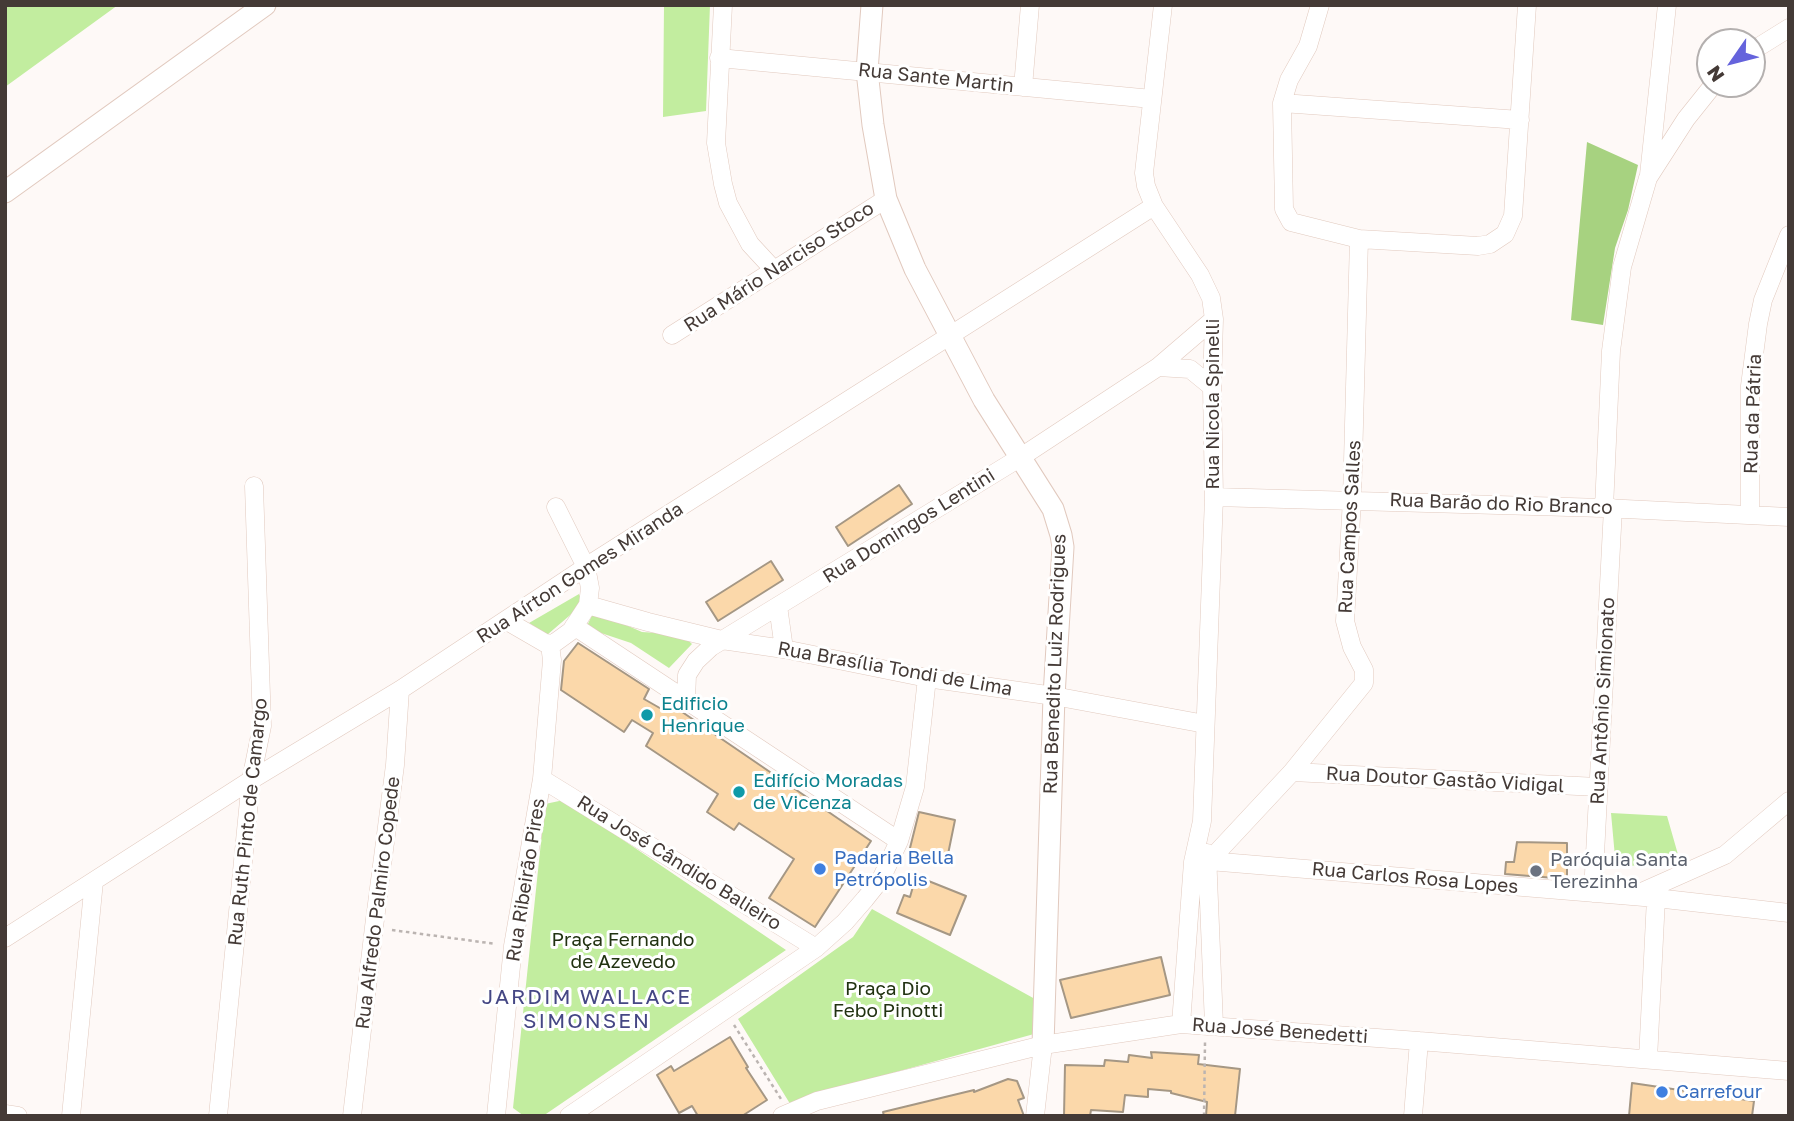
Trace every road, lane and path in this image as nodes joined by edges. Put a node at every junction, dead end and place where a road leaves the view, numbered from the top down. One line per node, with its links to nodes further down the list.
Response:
1 (265, 5): 19 (street)
2 (723, 5): 11 (street)
3 (872, 5): 12 (street, Rua Benedito Luiz Rodrigues)
4 (1030, 5): 13 (street)
5 (1163, 5): 15 (street, Rua Nicola Spinelli)
6 (1320, 5): 16 (street)
7 (1527, 5): 17 (street)
8 (1667, 5): 18 (street)
9 (1789, 28): 10 (street)
10 (1766, 42)
11 (719, 58): 12 (street, Rua Sante Martin); 25 (street)
12 (867, 71): 13 (street, Rua Sante Martin); 20 (street, Rua Benedito Luiz Rodrigues)
13 (1023, 87): 15 (street, Rua Sante Martin)
14 (1703, 98): 18 (street, Rua Antônio Simionato)
15 (1152, 99): 21 (street, Rua Nicola Spinelli)
16 (1282, 103): 17 (street); 23 (street)
17 (1520, 120): 23 (street)
18 (1648, 178): 36 (street, Rua Antônio Simionato)
19 (5, 192)
20 (886, 199): 25 (street, Rua Mário Narciso Stoco); 27 (street, Rua Benedito Luiz Rodrigues)
21 (1154, 206): 26 (street, Rua Nicola Spinelli); 27 (street, Rua Aírton Gomes Miranda)
22 (1789, 235): 24 (street, Rua da Pátria)
23 (1359, 239): 34 (street, Rua Campos Salles)
24 (1784, 259): 37 (street, Rua da Pátria)
25 (774, 270): 28 (street, Rua Mário Narciso Stoco)
26 (1214, 319): 29 (street, Rua Domingos Lentini); 30 (street, Rua Nicola Spinelli)
27 (950, 334): 31 (street, Rua Benedito Luiz Rodrigues); 39 (street, Rua Aírton Gomes Miranda)
28 (672, 335)
29 (1158, 367): 30 (street); 31 (street, Rua Domingos Lentini)
30 (1212, 387): 33 (street, Rua Nicola Spinelli)
31 (1021, 457): 41 (street, Rua Domingos Lentini); 49 (street, Rua Benedito Luiz Rodrigues)
32 (254, 486): 54 (street, Rua Ruth Pinto de Camargo)
33 (1214, 497): 34 (street, Rua Barão do Rio Branco); 51 (street, Rua Nicola Spinelli)
34 (1352, 499): 36 (street, Rua Barão do Rio Branco); 52 (street, Rua Campos Salles)
35 (556, 506): 39 (street)
36 (1608, 508): 37 (street, Rua Barão do Rio Branco); 55 (street, Rua Antônio Simionato)
37 (1750, 514): 38 (street, Rua Barão do Rio Branco)
38 (1789, 517)
39 (586, 567): 40 (street); 42 (street, Rua Aírton Gomes Miranda)
40 (588, 605): 43 (street); 44 (street, Rua Brasília Tondi de Lima)
41 (778, 606): 44 (street, Rua Domingos Lentini); 46 (street)
42 (507, 621): 45 (street); 48 (street, Rua Aírton Gomes Miranda)
43 (574, 626): 45 (street); 50 (street)
44 (722, 640): 46 (street, Rua Brasília Tondi de Lima); 50 (street, Rua Domingos Lentini)
45 (550, 645): 53 (street, Rua Ribeirão Pires)
46 (784, 649): 47 (street, Rua Brasília Tondi de Lima)
47 (927, 678): 49 (street, Rua Brasília Tondi de Lima); 57 (street)
48 (400, 691): 54 (street, Rua Aírton Gomes Miranda); 64 (street, Rua Alfredo Palmiro Copede)
49 (1054, 696): 51 (street, Rua Brasília Tondi de Lima); 72 (street, Rua Benedito Luiz Rodrigues)
50 (686, 700): 57 (street)
51 (1205, 724): 58 (street, Rua Nicola Spinelli)
52 (1292, 772): 55 (street, Rua Doutor Gastão Vidigal); 58 (street, Rua Campos Salles)
53 (542, 779): 66 (street, Rua Ribeirão Pires); 67 (street, Rua José Cândido Balieiro)
54 (251, 780): 59 (street, Rua Aírton Gomes Miranda); 80 (street, Rua Ruth Pinto de Camargo)
55 (1598, 787): 60 (street, Rua Antônio Simionato)
56 (1789, 801): 61 (street)
57 (900, 841): 67 (street)
58 (1201, 862): 60 (street, Rua Carlos Rosa Lopes); 69 (street, Rua Nicola Spinelli); 70 (street, Rua Nicola Spinelli)
59 (94, 881): 65 (street, Rua Aírton Gomes Miranda); 79 (street)
60 (1593, 893): 61 (street, Rua Carlos Rosa Lopes)
61 (1634, 896): 62 (street, Rua Carlos Rosa Lopes)
62 (1656, 898): 63 (street, Rua Carlos Rosa Lopes); 73 (street)
63 (1789, 913)
64 (374, 927): 66 (path); 81 (street, Rua Alfredo Palmiro Copede)
65 (5, 938)
66 (513, 946): 77 (street, Rua Ribeirão Pires)
67 (816, 948): 68 (street)
68 (724, 1010): 76 (path); 82 (street)
69 (1181, 1024): 70 (street, Rua José Benedetti); 72 (street, Rua José Benedetti)
70 (1209, 1025): 71 (street, Rua José Benedetti); 84 (path)
71 (1419, 1041): 73 (street, Rua José Benedetti); 85 (street)
72 (1043, 1045): 76 (street, Rua José Benedetti); 83 (street, Rua Benedito Luiz Rodrigues)
73 (1648, 1059): 74 (street, Rua José Benedetti)
74 (1789, 1071)
75 (5, 1114): 78 (street)
76 (785, 1114)
77 (497, 1115)
78 (18, 1116)
79 (71, 1116)
80 (218, 1116)
81 (352, 1116)
82 (569, 1116)
83 (1035, 1116)
84 (1204, 1116)
85 (1413, 1116)

